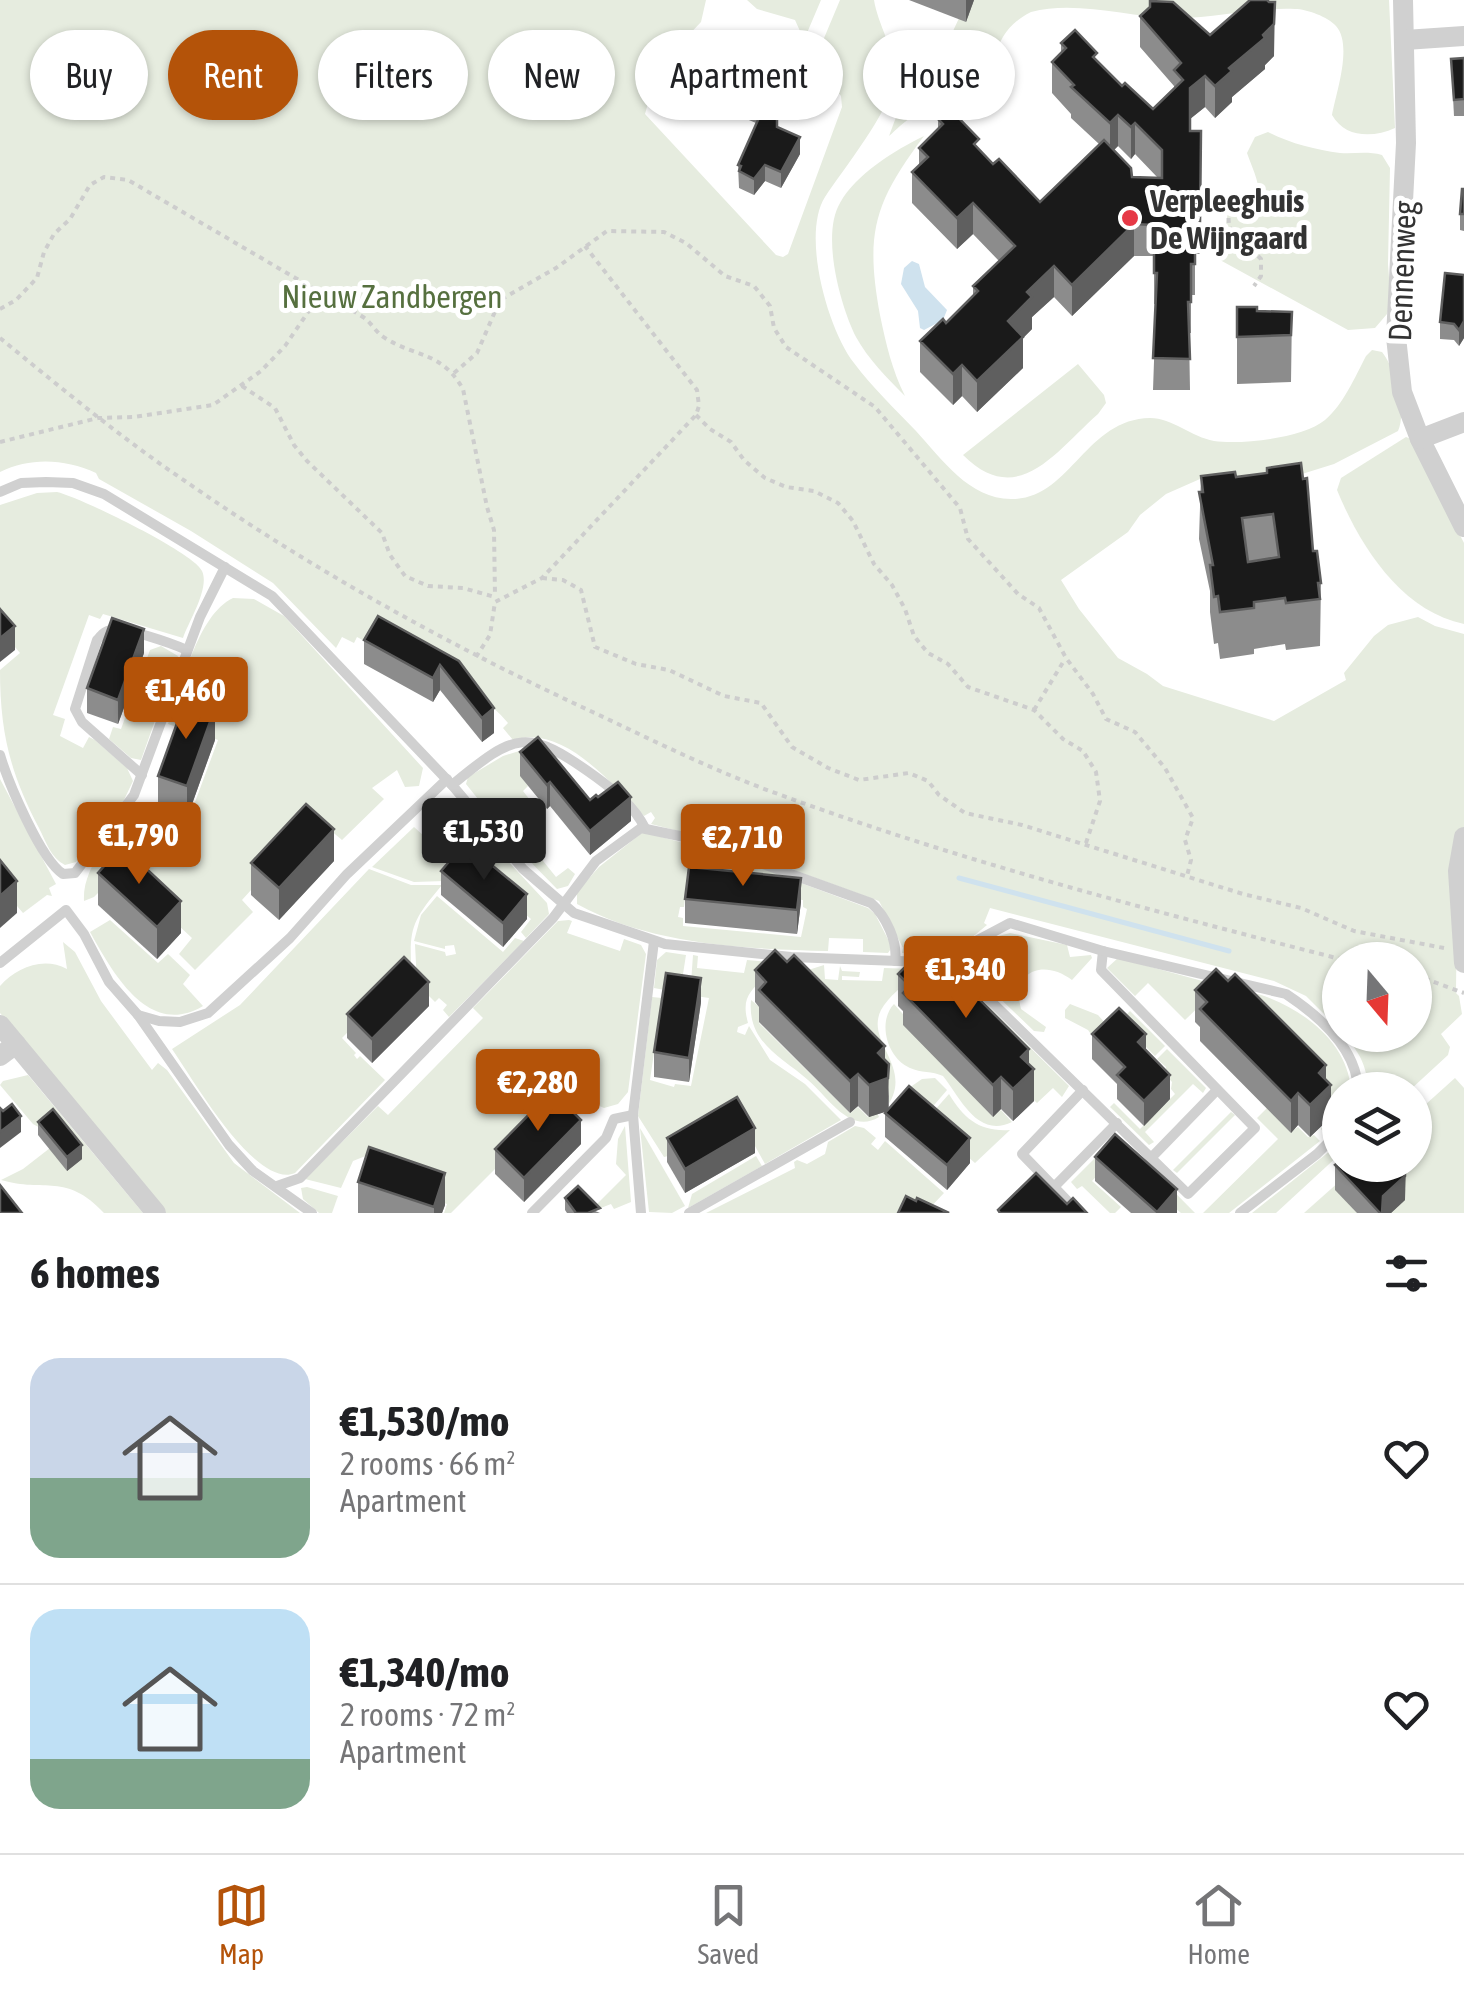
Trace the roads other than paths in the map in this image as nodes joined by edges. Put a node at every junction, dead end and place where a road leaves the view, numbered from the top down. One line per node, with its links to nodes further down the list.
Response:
1 (1402, 0): 3 (street, Dennenweg)
2 (1464, 36): 3 (street)
3 (1405, 40): 5 (street, Dennenweg)
4 (1464, 422): 5 (street)
5 (1420, 439): 7 (street, Dennenweg)
6 (0, 492): 8 (lane)
7 (1464, 527)
8 (226, 566): 9 (lane); 12 (lane)
9 (188, 650): 11 (lane); 11 (lane)
10 (0, 756): 11 (lane)
11 (142, 775)
12 (449, 782): 13 (lane); 15 (lane); 23 (lane)
13 (645, 828): 15 (lane); 19 (lane)
14 (1464, 837): 18 (street)
15 (562, 904): 16 (lane); 34 (lane)
16 (654, 941): 19 (lane); 29 (lane)
17 (1103, 951): 22 (lane); 26 (lane); 28 (lane)
18 (1464, 952): 21 (street)
19 (895, 961): 22 (lane)
20 (0, 963): 23 (lane)
21 (1464, 963)
22 (950, 966): 27 (lane)
23 (138, 1015): 34 (lane)
24 (0, 1025): 25 (street)
25 (8, 1050): 36 (street)
26 (1358, 1072)
27 (1083, 1090): 31 (lane); 35 (lane)
28 (1218, 1090): 33 (lane); 33 (lane)
29 (632, 1115): 38 (lane); 39 (lane)
30 (850, 1122): 40 (lane)
31 (1117, 1123): 33 (lane); 35 (lane)
32 (1322, 1147): 42 (lane)
33 (1151, 1158)
34 (276, 1186): 37 (lane)
35 (1054, 1187): 41 (lane)
36 (156, 1213)
37 (312, 1213)
38 (532, 1213)
39 (641, 1213)
40 (689, 1213)
41 (1080, 1213)
42 (1240, 1213)

